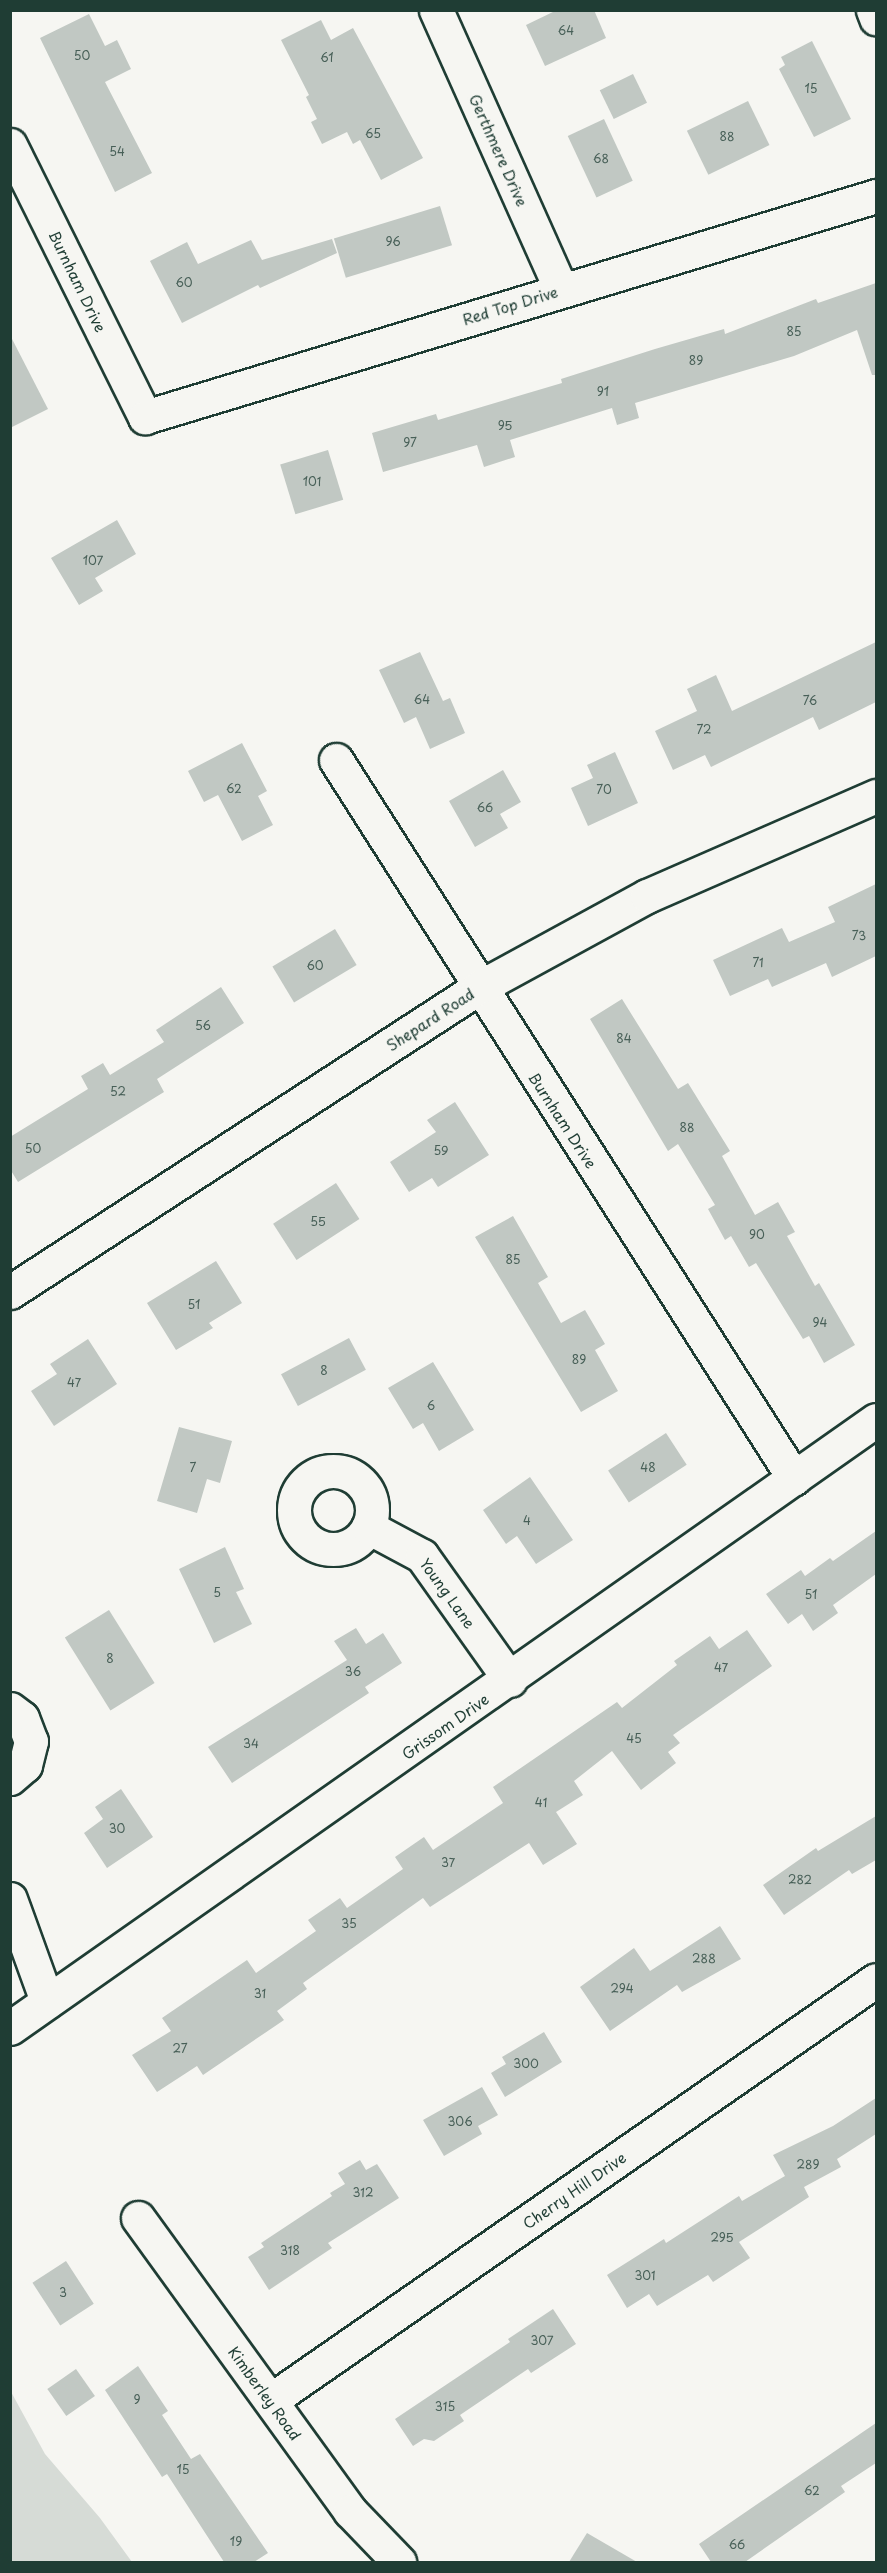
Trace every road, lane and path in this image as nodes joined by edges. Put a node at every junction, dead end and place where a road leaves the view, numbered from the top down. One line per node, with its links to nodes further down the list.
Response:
1 (436, 10): 6 (street, Gerthmere Drive)
2 (873, 10): 3 (street)
3 (876, 18)
4 (10, 145): 7 (street, Burnham Drive)
5 (876, 196): 6 (street, Red Top Drive)
6 (561, 289): 7 (street, Red Top Drive)
7 (145, 417)
8 (336, 760): 10 (street, Burnham Drive)
9 (876, 796): 10 (street, Shepard Road)
10 (478, 988): 11 (street, Shepard Road); 13 (street, Burnham Drive)
11 (10, 1292)
12 (876, 1420): 13 (street, Grissom Drive)
13 (794, 1478): 15 (street, Grissom Drive)
14 (368, 1527): 15 (street, Young Lane)
15 (510, 1680): 20 (street, Grissom Drive)
16 (10, 1709): 17 (street)
17 (10, 1778)
18 (10, 1899): 20 (street)
19 (876, 1980): 23 (street, Cherry Hill Drive)
20 (47, 2001): 21 (street, Grissom Drive)
21 (10, 2028)
22 (138, 2218): 23 (street, Kimberley Road)
23 (271, 2400): 24 (street, Kimberley Road)
24 (399, 2562)

